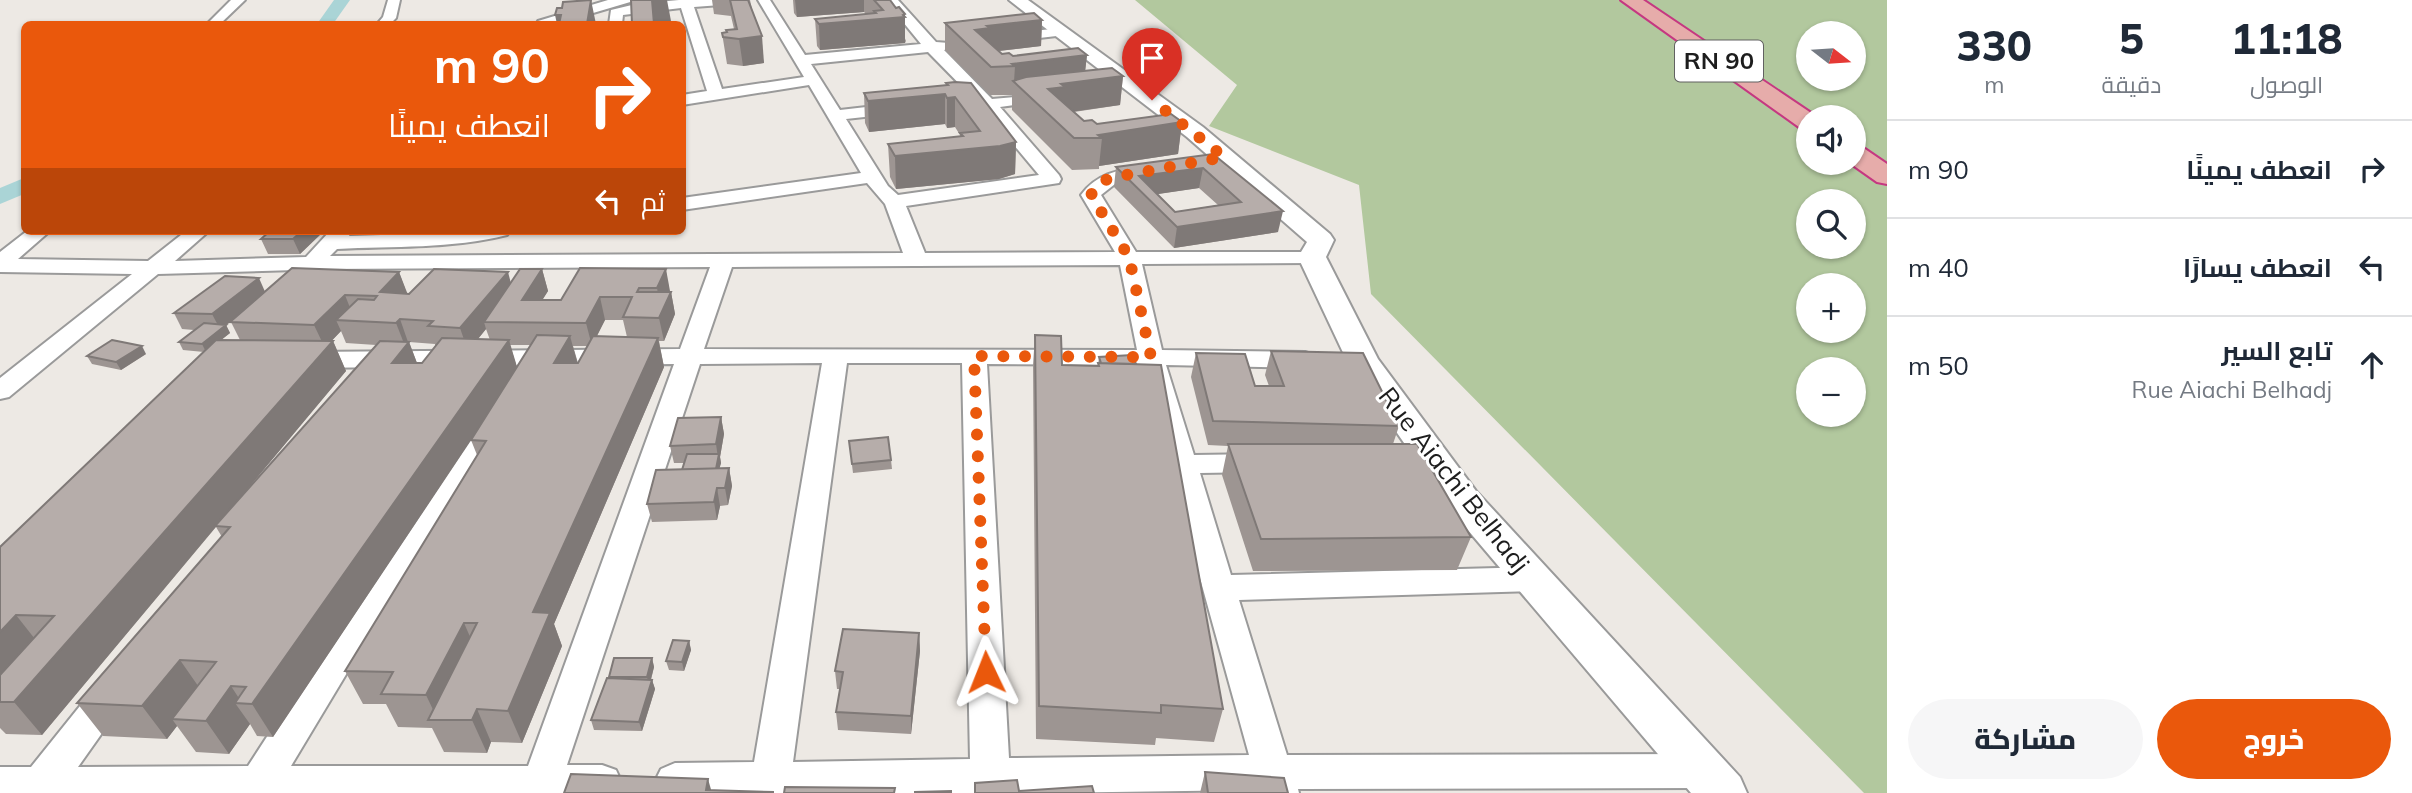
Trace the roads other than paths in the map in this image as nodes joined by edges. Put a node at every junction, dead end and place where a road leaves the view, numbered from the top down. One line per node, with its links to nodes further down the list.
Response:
1 (239, 0): 11 (street)
2 (394, 0): 12 (street)
3 (631, 0): 13 (street)
4 (734, 0): 9 (street)
5 (891, 0): 18 (street)
6 (1017, 0): 15 (street, Rue Aiachi Belhadj)
7 (1630, 0): 26 (highway, RN 90)
8 (1656, 0): 27 (highway, RN 90)
9 (686, 2): 14 (street); 22 (street)
10 (774, 6): 19 (street)
11 (216, 21)
12 (386, 21)
13 (553, 21)
14 (616, 21)
15 (1060, 32): 16 (street); 43 (street, Rue Aiachi Belhadj)
16 (996, 39)
17 (957, 44): 18 (street)
18 (932, 47): 19 (street); 25 (street)
19 (801, 60): 20 (street)
20 (814, 80): 22 (street); 29 (street)
21 (1068, 95): 25 (street)
22 (716, 96): 23 (street)
23 (686, 100)
24 (960, 101): 25 (street)
25 (988, 104): 36 (street)
26 (1798, 105)
27 (1800, 105)
28 (919, 106): 29 (street)
29 (837, 114): 35 (street)
30 (1866, 138): 31 (highway)
31 (1887, 152)
32 (1866, 162): 34 (highway)
33 (1161, 169): 42 (street)
34 (1887, 176)
35 (873, 177): 36 (street); 37 (street)
36 (894, 202): 45 (street)
37 (686, 203)
38 (35, 235): 46 (street)
39 (194, 235): 48 (street)
40 (473, 235): 41 (street)
41 (337, 237): 47 (street)
42 (1129, 257): 43 (street); 45 (street); 53 (street)
43 (1312, 257): 57 (street, Rue Aiachi Belhadj)
44 (723, 260): 45 (street); 47 (street); 50 (street)
45 (917, 261)
46 (0, 263): 48 (street)
47 (312, 263): 48 (street); 49 (street)
48 (156, 268): 58 (street)
49 (284, 290)
50 (690, 355): 51 (street); 54 (street); 72 (street)
51 (836, 356): 52 (street); 66 (street)
52 (974, 356): 53 (street); 65 (street)
53 (1151, 357): 57 (street); 61 (street)
54 (524, 358): 55 (street); 69 (street)
55 (371, 359): 56 (street); 59 (street)
56 (277, 360)
57 (1340, 361): 62 (street, Rue Aiachi Belhadj)
58 (0, 391)
59 (346, 392)
60 (1294, 462): 61 (street)
61 (1182, 464): 63 (street)
62 (1533, 579): 63 (street); 67 (street, Rue Aiachi Belhadj)
63 (1219, 588): 68 (street)
64 (134, 665): 71 (street)
65 (990, 777): 66 (street); 68 (street)
66 (771, 780): 72 (street)
67 (1712, 782): 68 (street)
68 (1276, 783)
69 (259, 784): 71 (street); 72 (street)
70 (0, 785): 71 (street)
71 (41, 785)
72 (539, 788)

